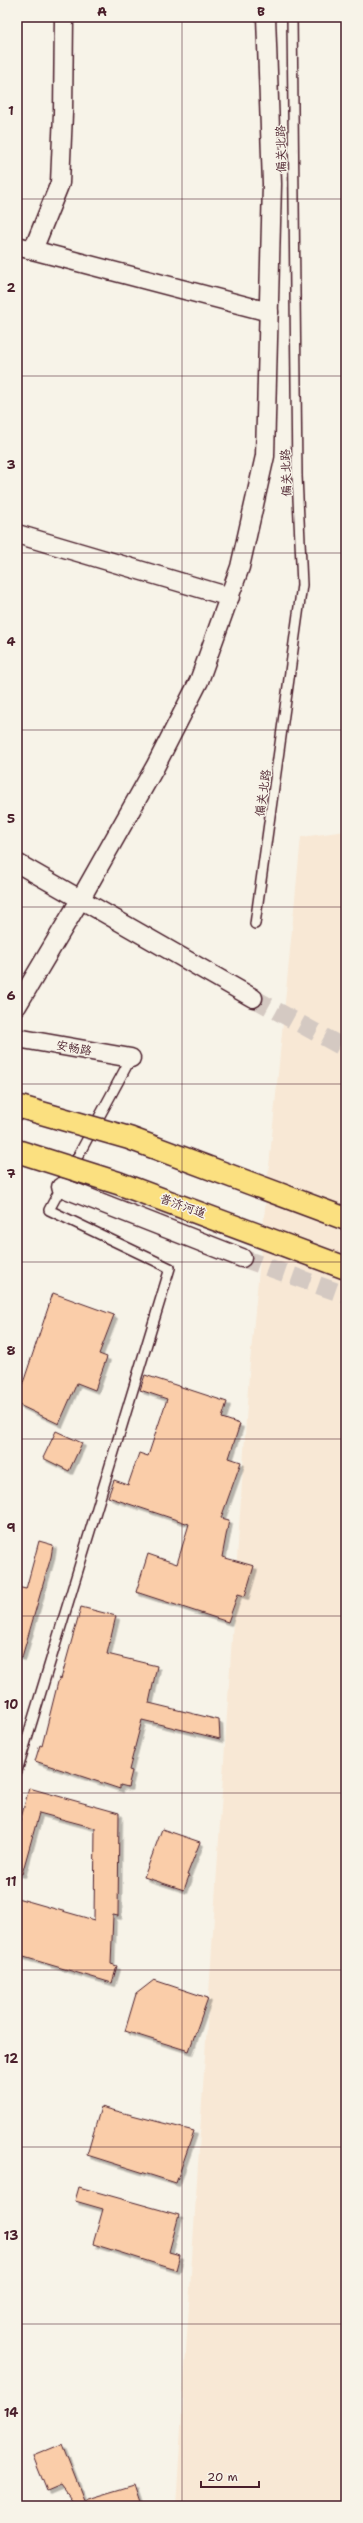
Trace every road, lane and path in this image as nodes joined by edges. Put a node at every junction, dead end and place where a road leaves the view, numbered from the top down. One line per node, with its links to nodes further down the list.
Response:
1 (64, 17): 4 (street)
2 (266, 17): 5 (street)
3 (292, 17): 10 (lane, 偏关北路)
4 (25, 248): 5 (street)
5 (269, 312): 7 (street)
6 (17, 534): 7 (street)
7 (230, 597): 9 (street)
8 (17, 863): 9 (street)
9 (80, 900): 11 (street); 12 (street)
10 (255, 924)
11 (253, 998)
12 (17, 1006)
13 (17, 1038): 14 (street, 安畅路)
14 (131, 1058): 17 (lane)
15 (17, 1106): 18 (highway, bridge)
16 (17, 1151): 20 (highway, 普济河道, bridge)
17 (61, 1187): 19 (street); 21 (lane)
18 (346, 1219)
19 (242, 1258)
20 (346, 1268)
21 (17, 1771)

